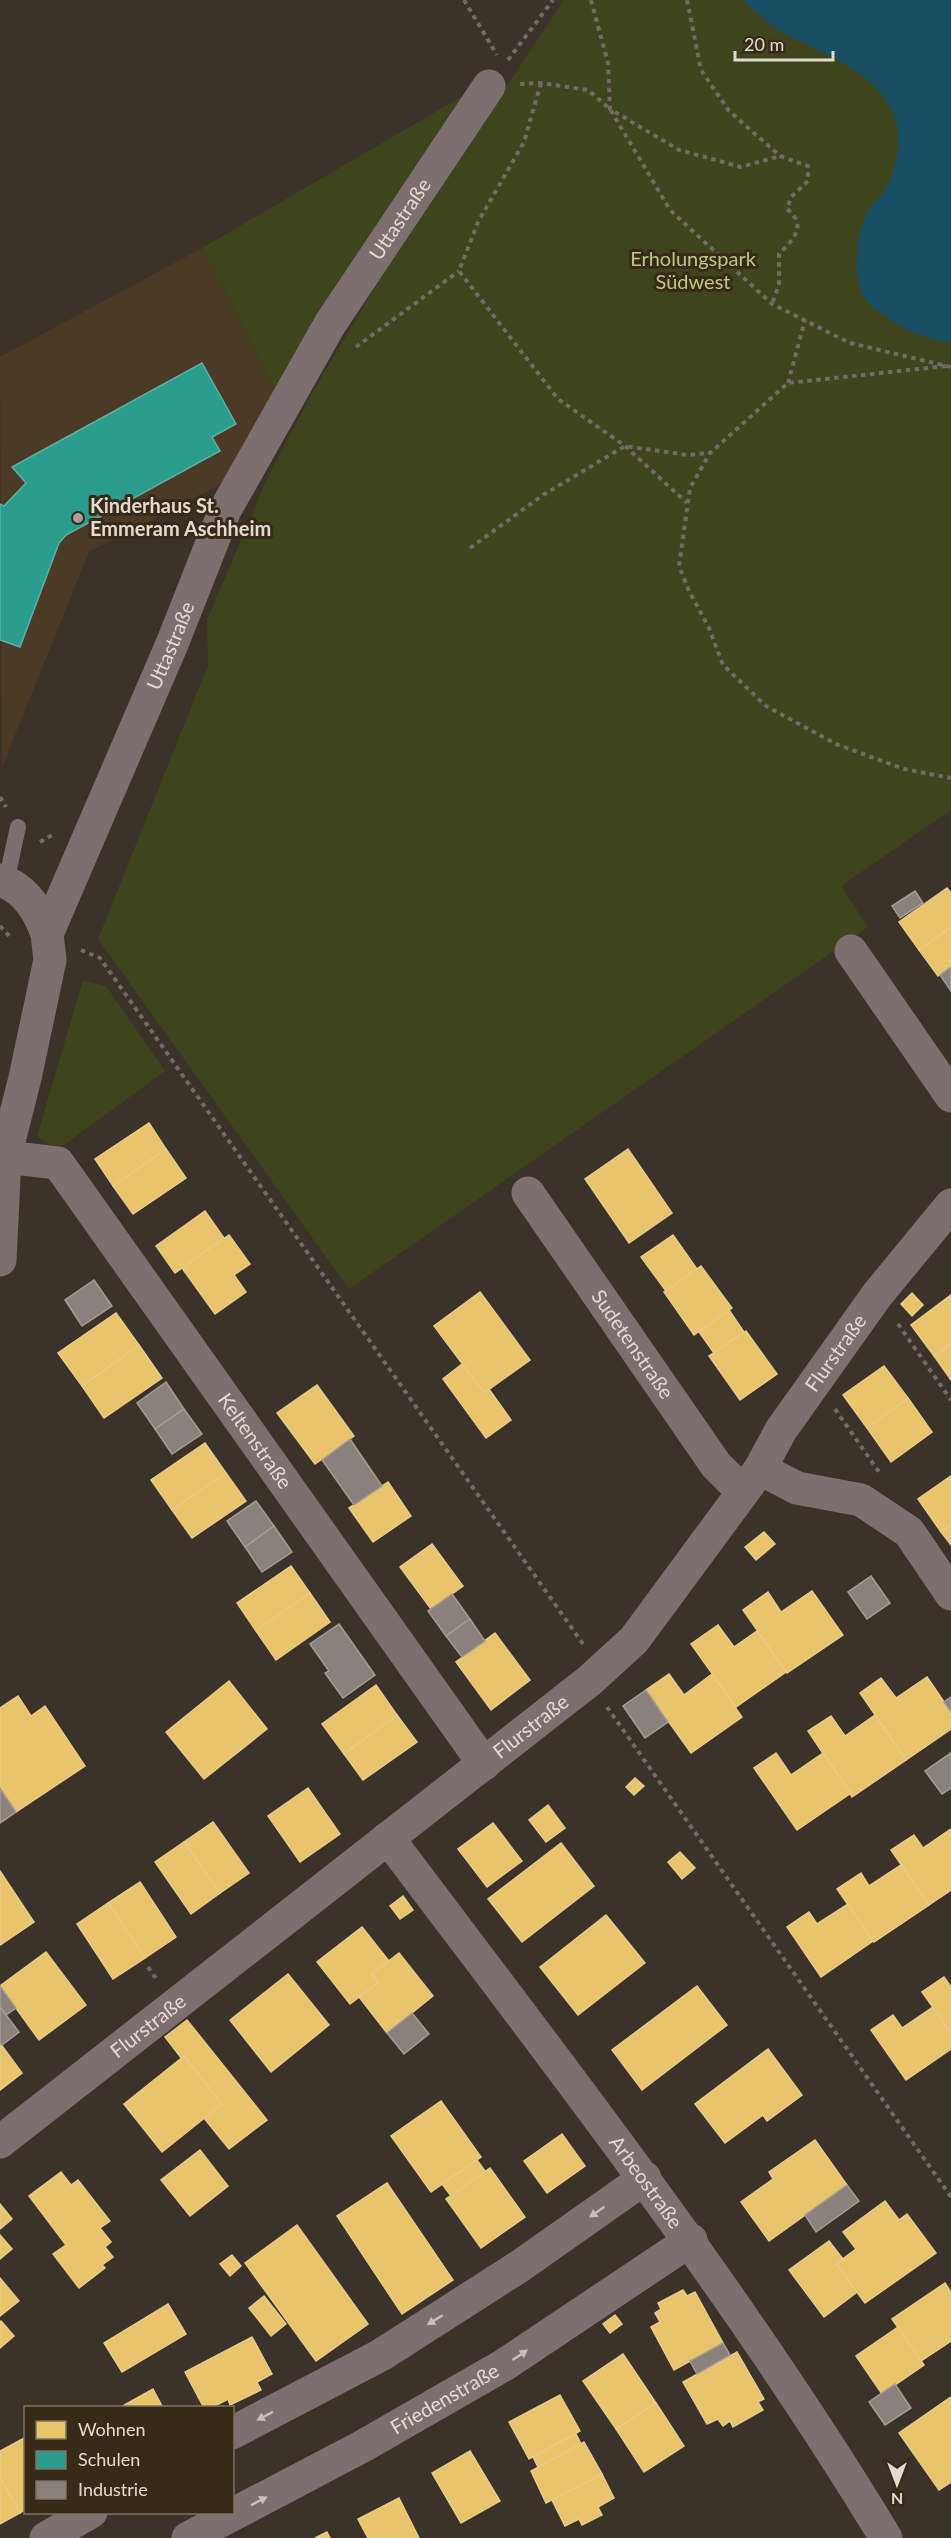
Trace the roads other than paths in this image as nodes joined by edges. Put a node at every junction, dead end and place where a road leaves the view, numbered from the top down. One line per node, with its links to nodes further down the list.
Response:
1 (496, 76): 4 (street, Uttastraße)
2 (18, 827): 3 (lane)
3 (3, 881): 4 (street)
4 (47, 934): 7 (street, Uttastraße)
5 (850, 951): 6 (street)
6 (951, 1096)
7 (5, 1157): 10 (street, Uttastraße); 13 (street, Keltenstraße)
8 (528, 1193): 11 (street, Sudetenstraße)
9 (951, 1205): 11 (street, Flurstraße)
10 (0, 1260)
11 (752, 1481): 12 (street, Sudetenstraße); 13 (street, Flurstraße)
12 (951, 1594)
13 (484, 1764): 14 (street, Flurstraße)
14 (388, 1839): 15 (street, Flurstraße); 16 (street, Arbeostraße)
15 (0, 2142)
16 (645, 2178): 17 (street, Arbeostraße); 18 (street, one-way to 18)
17 (691, 2240): 21 (street, Friedenstraße, one-way to 17); 24 (street, Arbeostraße)
18 (234, 2432)
19 (88, 2514): 22 (street)
20 (234, 2514): 23 (street, Friedenstraße, one-way to 20)
21 (234, 2514)
22 (46, 2538)
23 (188, 2538)
24 (886, 2538)

